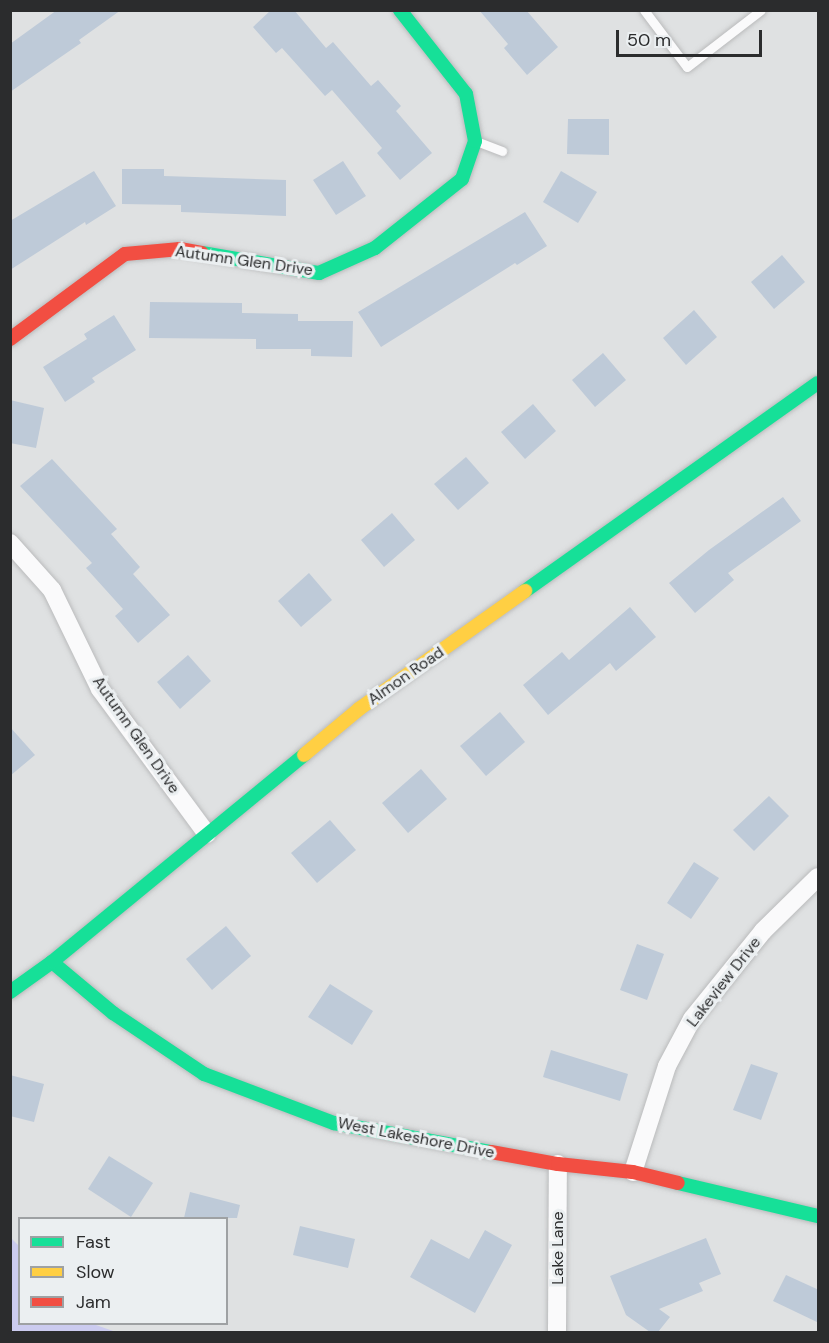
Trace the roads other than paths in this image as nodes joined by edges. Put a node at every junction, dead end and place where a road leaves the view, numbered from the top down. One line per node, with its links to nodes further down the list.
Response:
1 (400, 10): 4 (street, Autumn Glen Drive)
2 (644, 10): 3 (lane)
3 (761, 10)
4 (475, 141): 5 (lane); 6 (street, Autumn Glen Drive)
5 (502, 151)
6 (10, 339)
7 (819, 383): 9 (street, Almon Road)
8 (10, 543): 9 (street, Autumn Glen Drive)
9 (207, 834): 11 (street, Almon Road)
10 (819, 877): 14 (street, Lakeview Drive)
11 (52, 962): 12 (street, Almon Road); 13 (street, West Lakeshore Drive)
12 (10, 992)
13 (558, 1164): 14 (street, West Lakeshore Drive); 16 (street, Lake Lane)
14 (633, 1172): 15 (street, West Lakeshore Drive)
15 (819, 1215)
16 (557, 1332)

